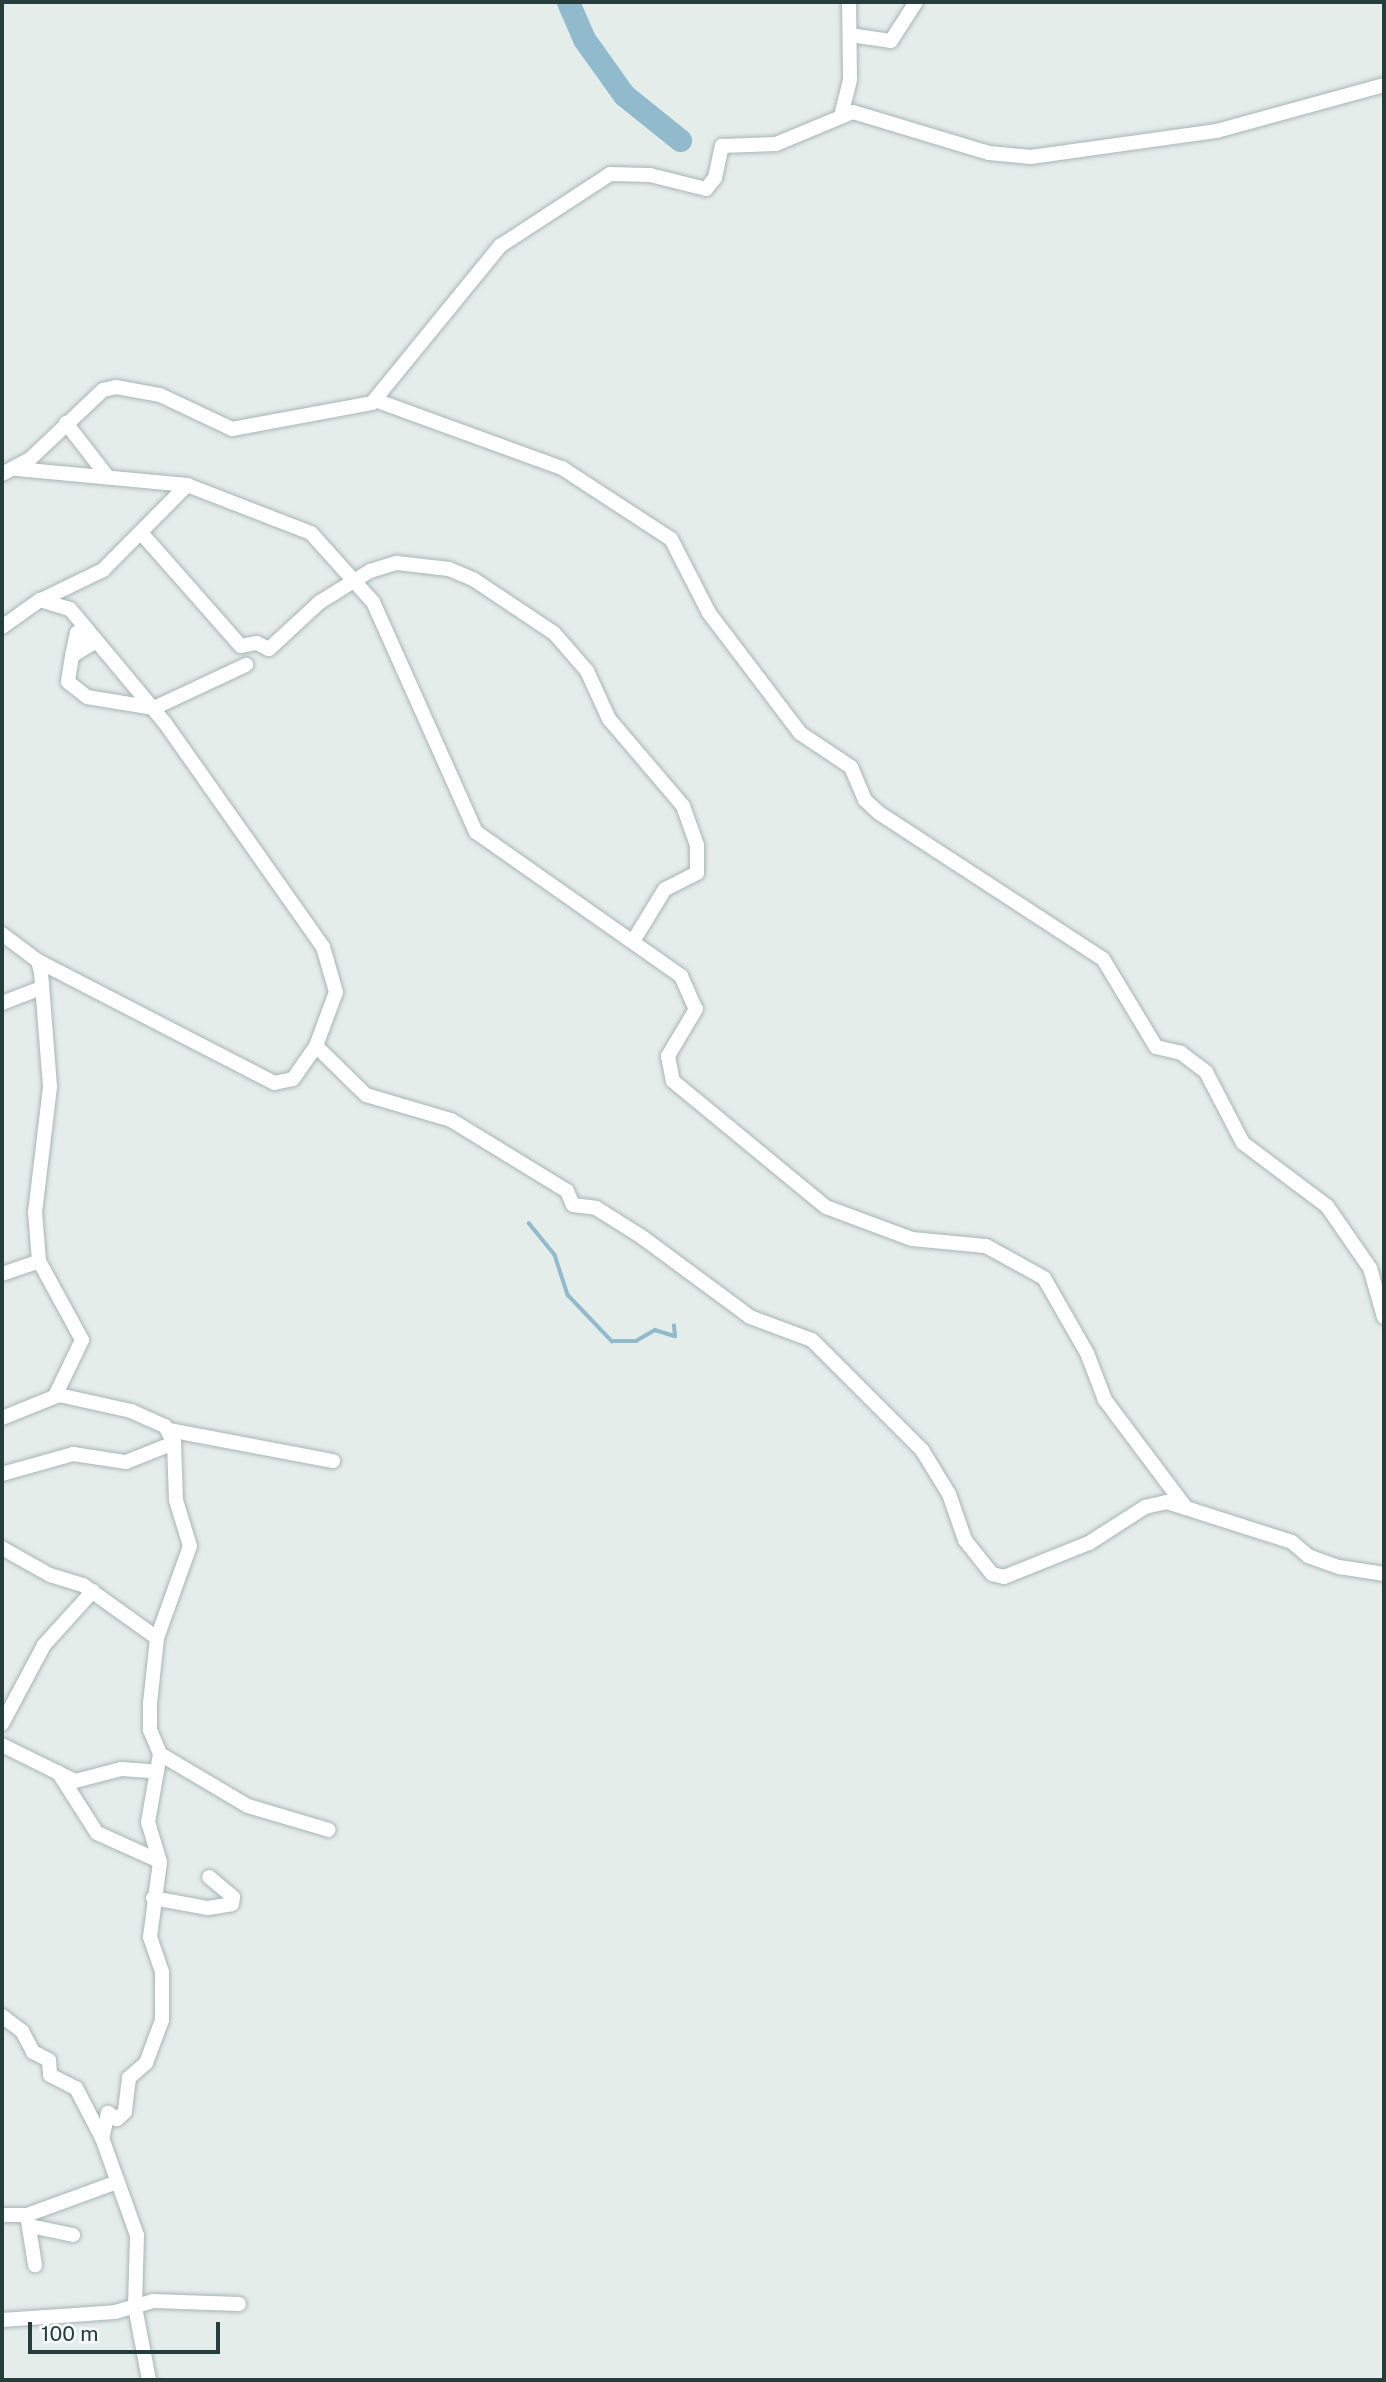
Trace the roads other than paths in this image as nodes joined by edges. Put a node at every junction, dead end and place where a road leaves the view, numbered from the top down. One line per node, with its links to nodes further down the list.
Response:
1 (849, 2): 3 (street)
2 (916, 2): 3 (street)
3 (850, 35): 5 (street)
4 (1384, 85): 5 (street)
5 (841, 117): 6 (street)
6 (375, 400): 7 (street); 27 (street)
7 (66, 423): 8 (street); 10 (street)
8 (17, 469): 9 (street); 10 (street)
9 (2, 474)
10 (107, 476): 11 (street)
11 (187, 485): 12 (street); 13 (street)
12 (143, 535): 13 (street); 14 (street)
13 (358, 579): 20 (street); 20 (street)
14 (40, 600): 15 (street); 18 (street)
15 (2, 627)
16 (72, 656): 18 (street)
17 (246, 665): 18 (street)
18 (154, 708): 24 (street)
19 (2, 934): 21 (street)
20 (635, 938): 33 (street)
21 (38, 961): 22 (street); 24 (street)
22 (41, 988): 23 (street); 25 (street)
23 (2, 1003)
24 (316, 1045): 33 (street)
25 (39, 1261): 26 (street); 28 (street)
26 (2, 1275)
27 (1384, 1317)
28 (55, 1396): 29 (street); 30 (street)
29 (2, 1418)
30 (172, 1436): 31 (street); 32 (street); 37 (street)
31 (333, 1461)
32 (2, 1474)
33 (1186, 1508): 35 (street)
34 (4, 1554): 36 (street)
35 (1384, 1574)
36 (93, 1591): 37 (street); 38 (street)
37 (158, 1638): 40 (street)
38 (2, 1724)
39 (2, 1745): 42 (street)
40 (160, 1754): 41 (street); 43 (street)
41 (153, 1770): 42 (street); 44 (street)
42 (58, 1772): 44 (street)
43 (329, 1830)
44 (160, 1862): 46 (street)
45 (209, 1877): 46 (street)
46 (153, 1898): 48 (street)
47 (2, 2016): 48 (street)
48 (102, 2138): 49 (street)
49 (117, 2182): 51 (street); 55 (street)
50 (2, 2215): 51 (street)
51 (28, 2221): 52 (street); 53 (street)
52 (73, 2235)
53 (35, 2265)
54 (239, 2304): 55 (street)
55 (135, 2307): 56 (street); 57 (street)
56 (2, 2320)
57 (149, 2380)

